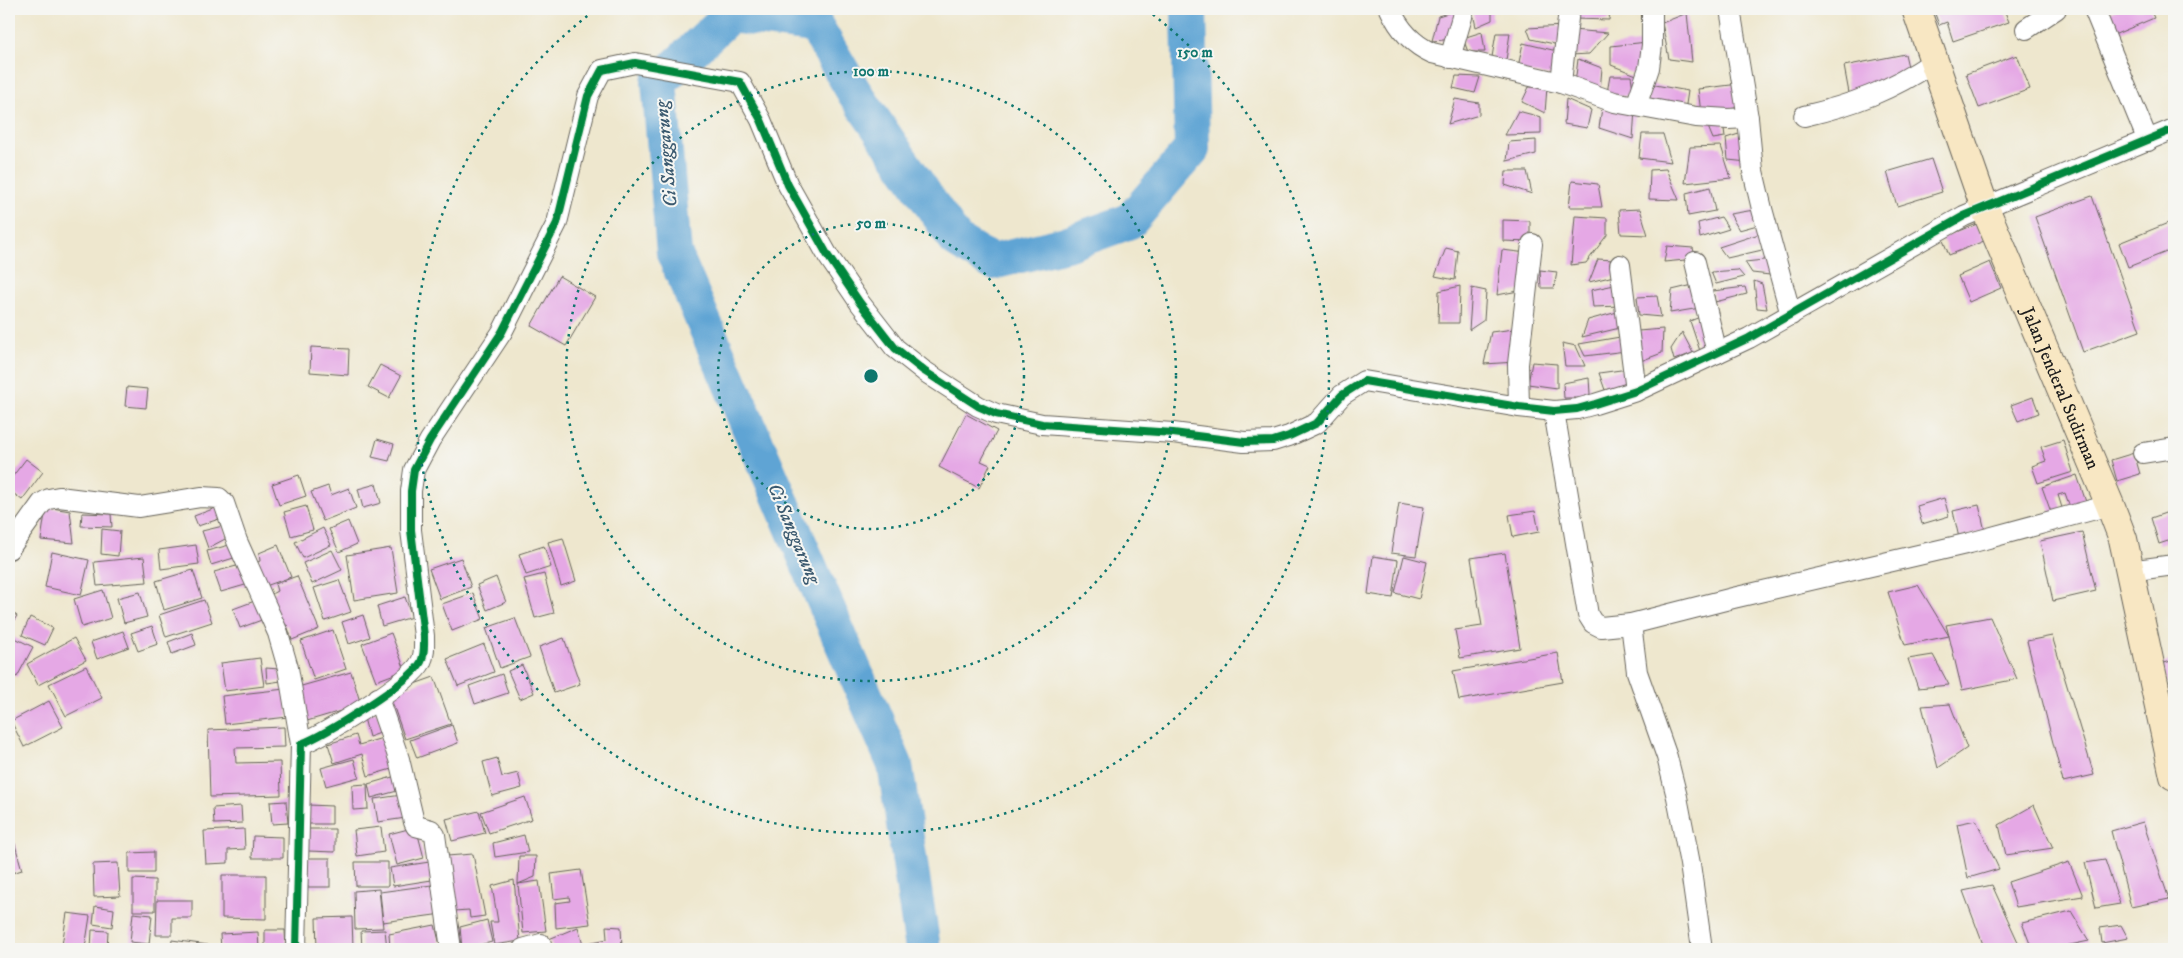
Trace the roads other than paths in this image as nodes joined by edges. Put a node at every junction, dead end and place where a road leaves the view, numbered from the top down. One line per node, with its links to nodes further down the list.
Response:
1 (1390, 9): 10 (street)
2 (1462, 9): 10 (street)
3 (1569, 9): 12 (street)
4 (1652, 9): 13 (street)
5 (1730, 9): 15 (street)
6 (1916, 9): 11 (main road, Jalan Jenderal Sudirman)
7 (2056, 9): 9 (street)
8 (2095, 11): 17 (street)
9 (2026, 29)
10 (1450, 58): 12 (street)
11 (1938, 73): 14 (street); 18 (main road, Jalan Jenderal Sudirman)
12 (1561, 83): 13 (street)
13 (1636, 106): 15 (street)
14 (1804, 116)
15 (1748, 123): 22 (street)
16 (2174, 129): 17 (street)
17 (2148, 141): 18 (street)
18 (1985, 208): 22 (street); 29 (main road, Jalan Jenderal Sudirman)
19 (1532, 244): 25 (street)
20 (1695, 262): 23 (street)
21 (1620, 266): 24 (street)
22 (1791, 315): 23 (street)
23 (1717, 353): 24 (street)
24 (1636, 391): 26 (street)
25 (1519, 407): 26 (street); 34 (street)
26 (1554, 411): 33 (street)
27 (2174, 448): 28 (street)
28 (2143, 453)
29 (2110, 504): 32 (main road, Jalan Jenderal Sudirman); 33 (street)
30 (9, 548): 35 (street)
31 (2174, 565): 32 (street)
32 (2130, 571): 36 (main road, Jalan Jenderal Sudirman)
33 (1631, 624): 39 (street)
34 (378, 698): 35 (street); 38 (street)
35 (301, 744): 37 (street)
36 (2174, 776)
37 (296, 949)
38 (451, 949)
39 (1702, 949)

